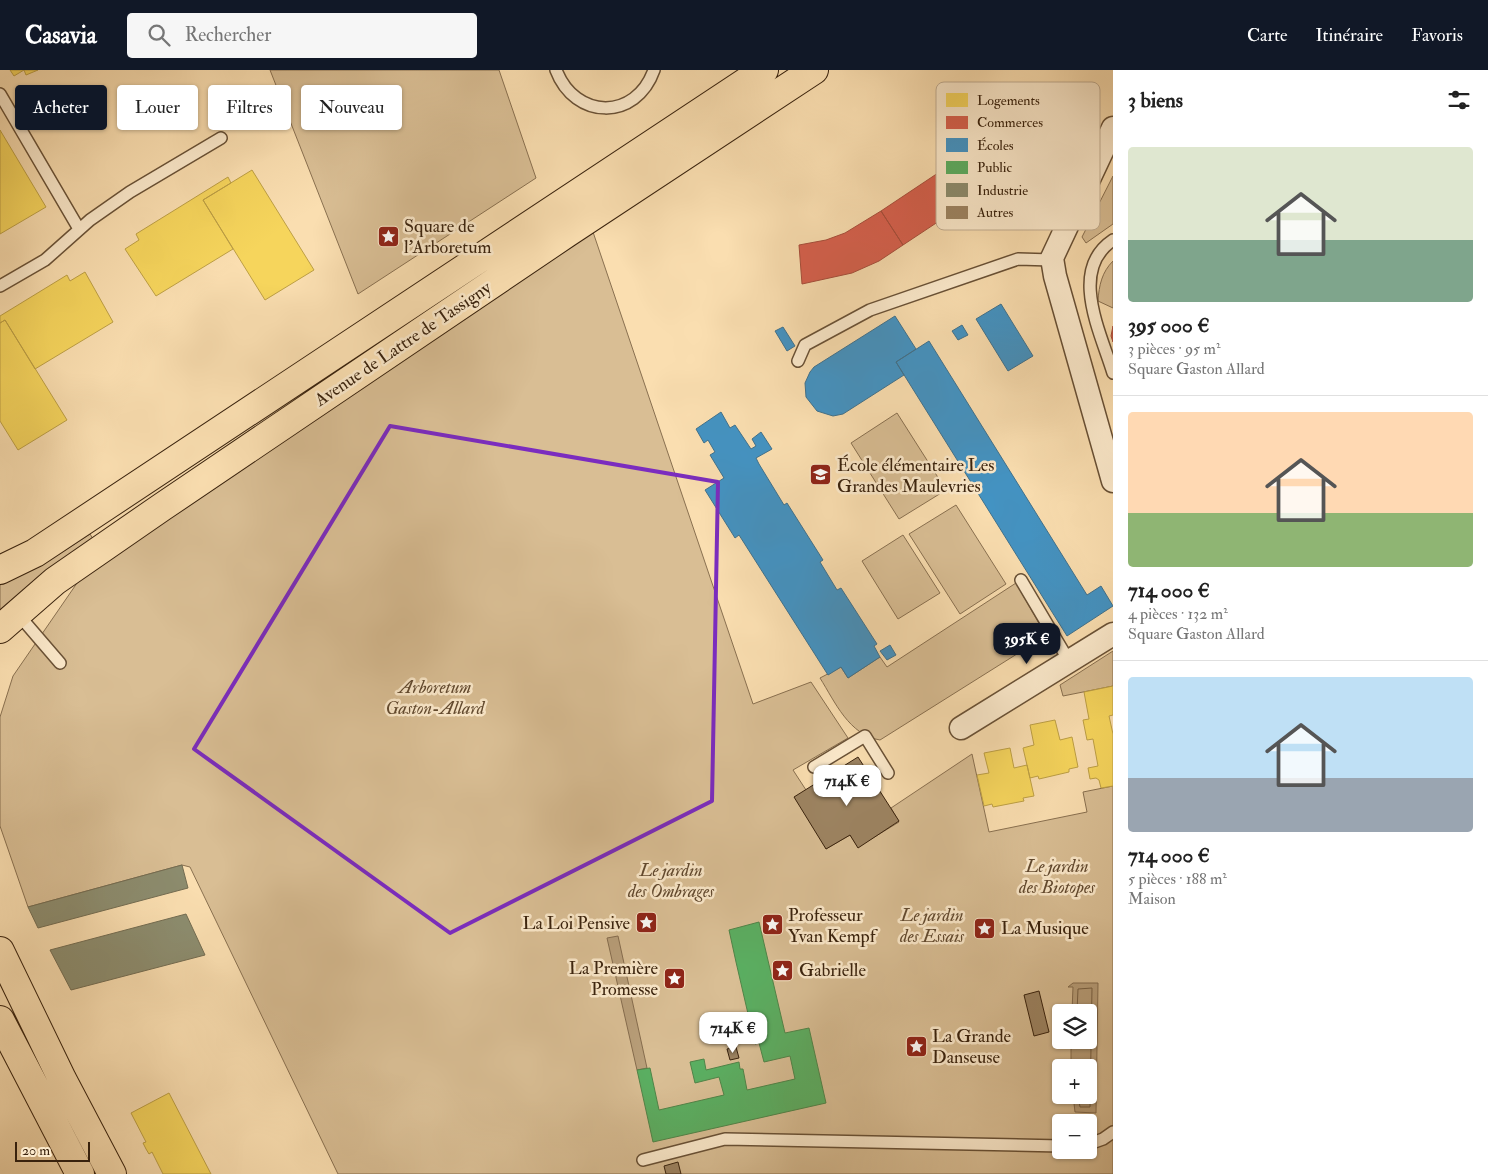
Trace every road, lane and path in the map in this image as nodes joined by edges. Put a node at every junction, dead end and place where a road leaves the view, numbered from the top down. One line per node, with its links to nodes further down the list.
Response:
1 (556, 70): 2 (lane)
2 (654, 70)
3 (764, 70): 17 (main road, Avenue de Lattre de Tassigny)
4 (814, 70): 19 (main road, Avenue de Lattre de Tassigny)
5 (0, 94): 9 (lane)
6 (1113, 128): 8 (street)
7 (221, 138): 9 (lane)
8 (1100, 160)
9 (80, 229): 13 (lane)
10 (1064, 230): 12 (street)
11 (1113, 240): 15 (lane)
12 (1052, 260): 14 (lane); 16 (street)
13 (0, 286)
14 (798, 361)
15 (1113, 373)
16 (1113, 481)
17 (0, 570)
18 (1021, 580): 21 (lane)
19 (8, 621): 22 (lane)
20 (1113, 634): 21 (street)
21 (1069, 661): 23 (street)
22 (60, 663)
23 (961, 728)
24 (814, 767): 25 (lane)
25 (888, 773)
26 (0, 951): 33 (main road)
27 (0, 1020): 32 (main road)
28 (1113, 1132): 29 (lane)
29 (1097, 1142)
30 (1052, 1146): 31 (lane)
31 (643, 1160)
32 (80, 1174)
33 (112, 1174)

